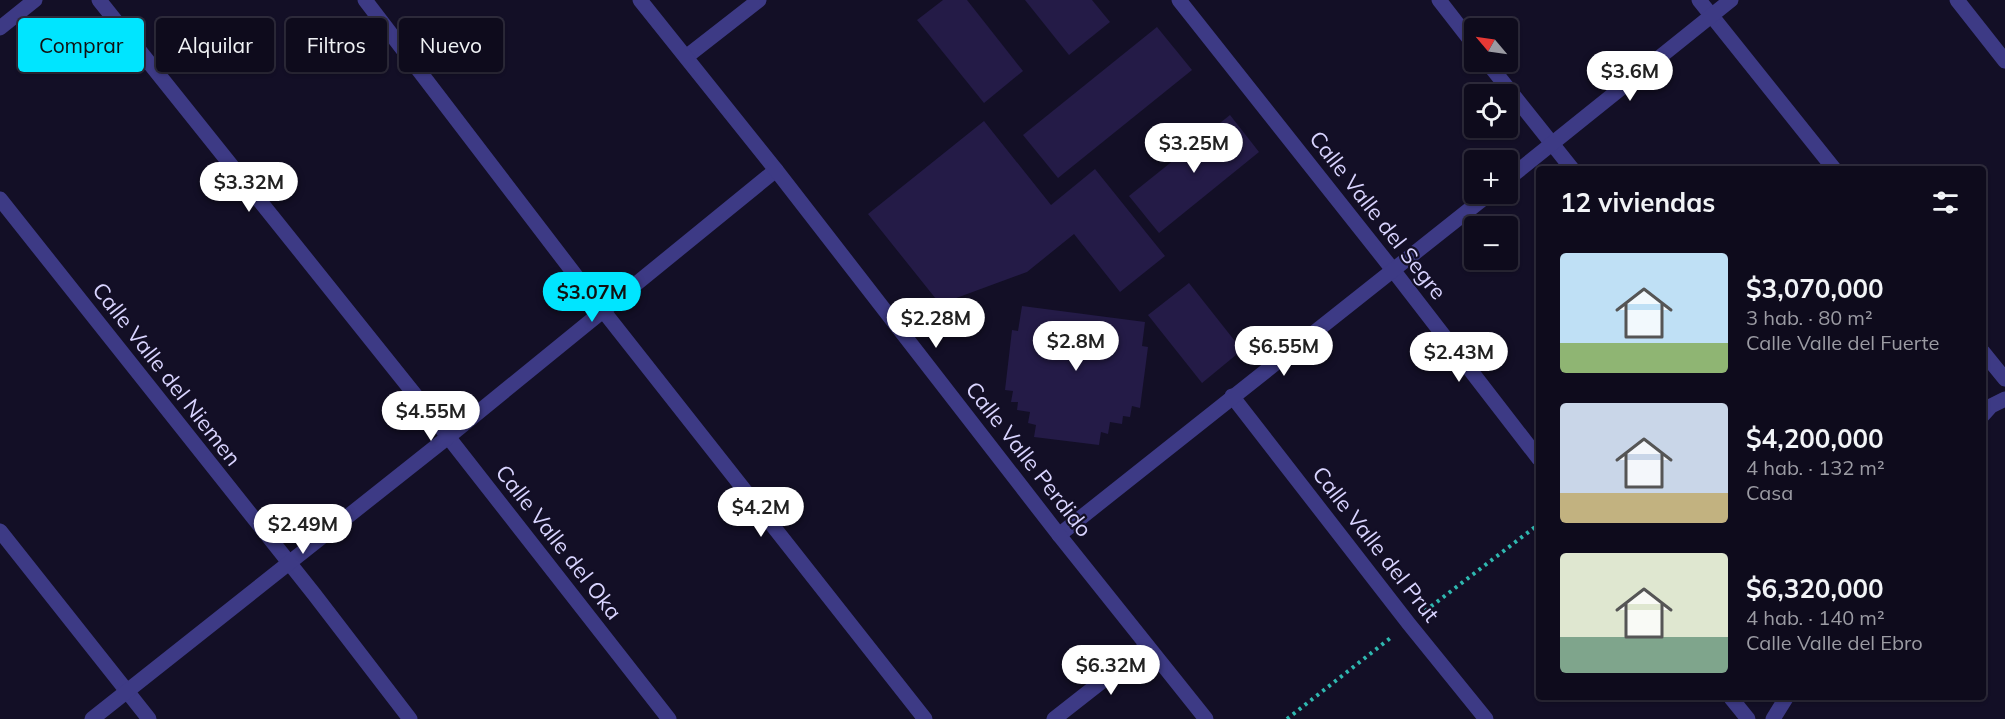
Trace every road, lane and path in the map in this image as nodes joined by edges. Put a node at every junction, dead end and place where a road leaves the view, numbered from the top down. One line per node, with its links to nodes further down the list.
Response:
1 (35, 0): 12 (street)
2 (99, 0): 31 (street, Calle Valle del Oka)
3 (365, 0): 25 (street)
4 (640, 0): 14 (street, Calle Valle Perdido)
5 (759, 0): 14 (street)
6 (1179, 0): 24 (street, Calle Valle del Segre)
7 (1439, 0): 13 (street)
8 (1699, 0): 11 (street)
9 (1731, 0): 11 (street)
10 (1958, 0): 15 (street)
11 (1711, 16): 17 (street); 19 (street)
12 (0, 28)
13 (1464, 32)
14 (686, 57): 20 (street, Calle Valle Perdido)
15 (2005, 61)
16 (1495, 72): 17 (street)
17 (1552, 144): 18 (street); 21 (street)
18 (1570, 166)
19 (1832, 166)
20 (776, 170): 25 (street); 34 (street, Calle Valle Perdido)
21 (1518, 171)
22 (0, 199): 35 (street, Calle Valle del Niemen)
23 (1476, 204): 24 (street)
24 (1393, 270): 28 (street); 32 (street, Calle Valle del Segre)
25 (603, 310): 31 (street); 44 (street)
26 (1986, 356): 27 (street)
27 (2005, 379)
28 (1232, 396): 34 (street); 47 (street, Calle Valle del Prut)
29 (2005, 399): 30 (street)
30 (1986, 411)
31 (448, 437): 35 (street); 43 (street, Calle Valle del Oka)
32 (1536, 455)
33 (0, 531): 37 (street)
34 (1059, 534): 36 (street, Calle Valle Perdido)
35 (288, 563): 37 (street); 42 (street, Calle Valle del Niemen)
36 (1147, 646): 45 (street); 46 (street, Calle Valle Perdido)
37 (127, 691): 40 (street); 41 (street)
38 (1733, 700): 48 (street)
39 (1785, 700): 49 (street)
40 (92, 719)
41 (149, 719)
42 (410, 719)
43 (669, 719)
44 (925, 719)
45 (1054, 719)
46 (1206, 719)
47 (1486, 719)
48 (1748, 719)
49 (1773, 719)

